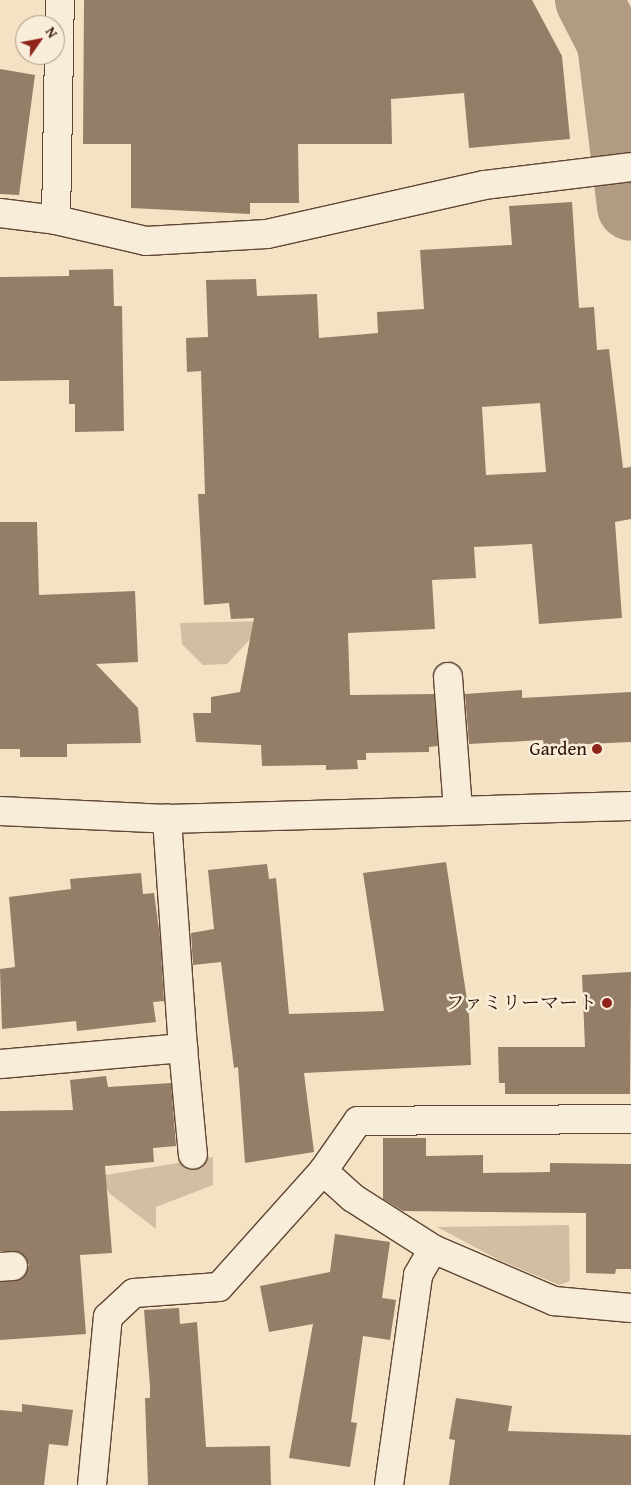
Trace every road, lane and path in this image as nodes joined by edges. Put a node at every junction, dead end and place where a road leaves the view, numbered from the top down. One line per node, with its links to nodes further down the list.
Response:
1 (60, 0): 4 (street)
2 (631, 167): 4 (street)
3 (0, 213): 4 (street)
4 (56, 220)
5 (448, 677): 8 (street)
6 (631, 806): 8 (street)
7 (0, 811): 9 (street)
8 (458, 811): 9 (street)
9 (167, 818): 10 (street)
10 (183, 1048): 11 (street); 13 (street)
11 (0, 1064)
12 (631, 1119): 14 (street)
13 (193, 1155)
14 (322, 1171): 15 (street); 17 (street)
15 (433, 1249): 16 (street); 18 (street)
16 (631, 1308)
17 (92, 1485)
18 (390, 1485)

